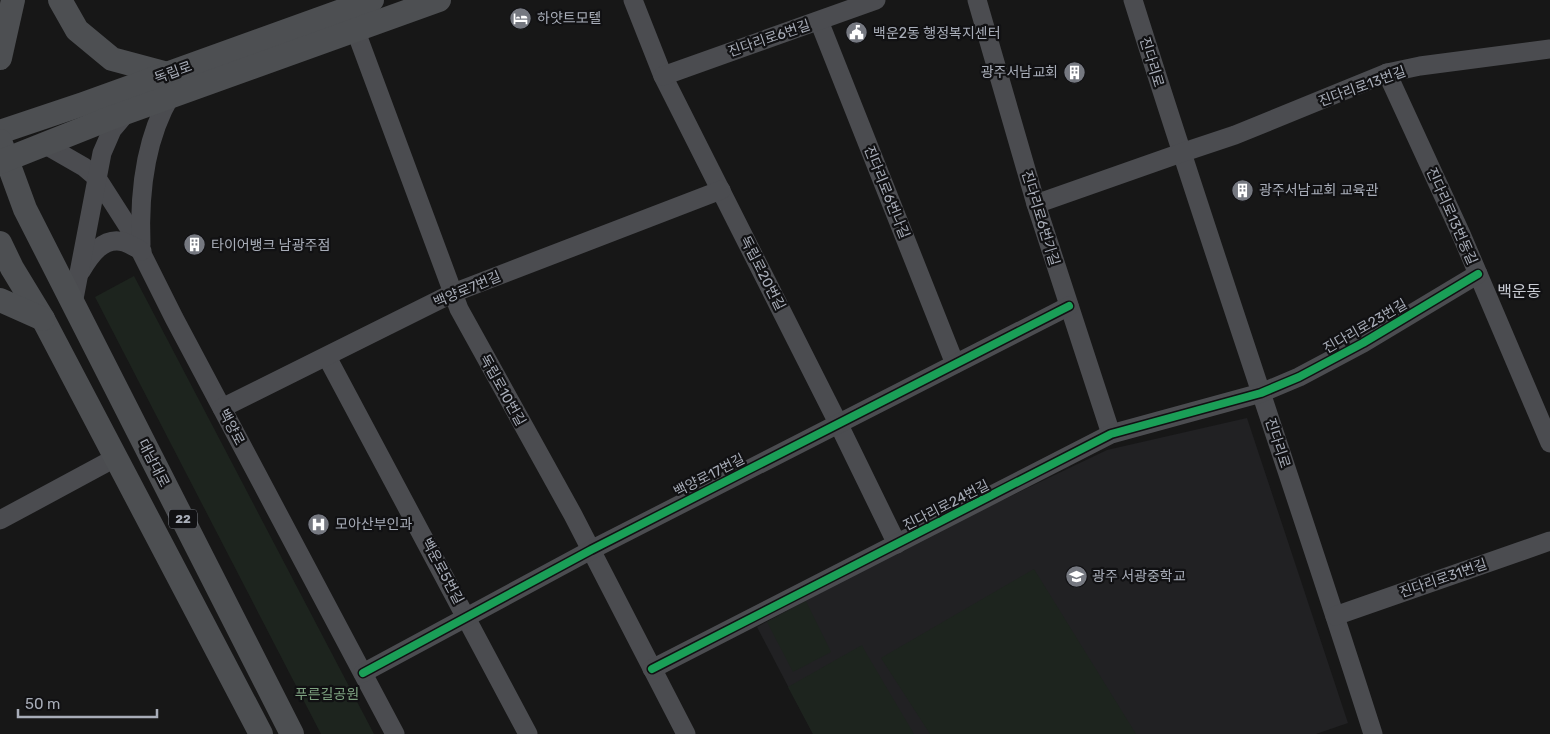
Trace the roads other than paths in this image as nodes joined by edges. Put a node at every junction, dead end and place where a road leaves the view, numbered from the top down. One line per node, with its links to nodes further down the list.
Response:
1 (13, 0): 12 (main road)
2 (60, 0): 15 (main road)
3 (372, 0): 9 (main road, 독립로)
4 (439, 0): 9 (main road, 독립로)
5 (633, 0): 14 (street, 독립로20번길)
6 (876, 0): 10 (street, 진다리로6번길)
7 (977, 0): 23 (street, 진다리로6번가길)
8 (1133, 0): 19 (street, 진다리로)
9 (348, 13): 15 (main road, 독립로); 28 (street, 독립로10번길)
10 (819, 21): 14 (street, 진다리로6번길); 34 (street, 진다리로6번나길)
11 (1550, 49): 13 (street, 진다리로13번길)
12 (0, 58)
13 (1387, 73): 19 (street, 진다리로13번길); 26 (street, 진다리로13번동길)
14 (663, 76): 22 (street, 독립로20번길)
15 (169, 85): 16 (main road, 독립로); 17 (main road, 독립로); 25 (street, 독립로)
16 (128, 111): 18 (main road, 독립로); 21 (street)
17 (0, 132)
18 (44, 144): 20 (main road, 독립로); 21 (street, 백양로)
19 (1181, 153): 23 (street); 35 (street, 진다리로)
20 (2, 154): 30 (main road, 대남대로 / 22)
21 (97, 178): 25 (street, 백양로); 27 (street)
22 (721, 190): 28 (street, 백양로7번길); 37 (street, 독립로20번길)
23 (1036, 204): 31 (street, 진다리로6번가길)
24 (0, 243): 32 (main road)
25 (142, 251): 27 (street); 36 (street, 백양로)
26 (1478, 274): 35 (street, 진다리로23번길); 39 (street, 진다리로13번동길)
27 (78, 275): 30 (street)
28 (453, 293): 33 (street, 백양로7번길); 44 (street, 독립로10번길)
29 (0, 300): 32 (main road)
30 (72, 301): 32 (main road); 50 (main road, 대남대로 / 22)
31 (1069, 306): 34 (street, 백양로17번길); 38 (street, 진다리로6번가길)
32 (43, 320): 40 (main road, 22)
33 (327, 356): 36 (street, 백양로7번길); 46 (street, 백운로5번길)
34 (955, 364): 37 (street, 백양로17번길)
35 (1261, 393): 38 (street, 진다리로24번길); 45 (street, 진다리로)
36 (222, 408): 48 (street, 백양로)
37 (838, 423): 43 (street, 독립로20번길); 44 (street, 백양로17번길)
38 (1111, 434): 43 (street, 진다리로24번길)
39 (1550, 443)
40 (115, 458): 41 (street); 49 (main road, 22)
41 (0, 520)
42 (1550, 541): 45 (street, 진다리로31번길)
43 (897, 544): 47 (street, 진다리로24번길)
44 (591, 550): 46 (street, 백양로17번길); 47 (street, 독립로10번길)
45 (1335, 616): 54 (street, 진다리로)
46 (468, 618): 48 (street, 백양로17번길); 52 (street, 백운로5번길)
47 (652, 669): 53 (street, 독립로10번길)
48 (363, 673): 51 (street, 백양로)
49 (255, 732)
50 (292, 734)
51 (396, 734)
52 (528, 734)
53 (686, 734)
54 (1373, 734)

